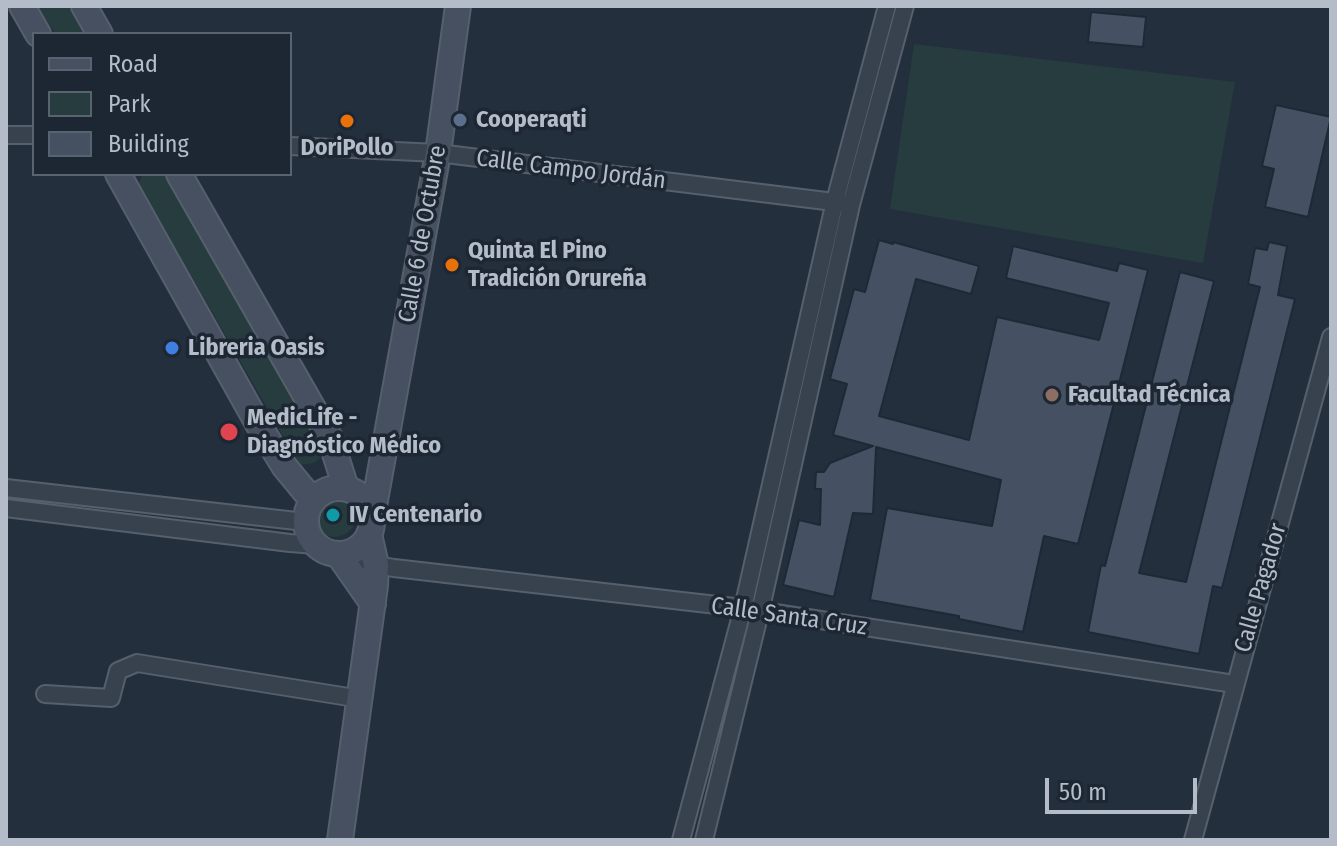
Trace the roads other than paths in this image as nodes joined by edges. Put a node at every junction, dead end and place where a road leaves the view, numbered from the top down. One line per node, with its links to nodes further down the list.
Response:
1 (22, 6): 6 (main road)
2 (84, 6): 7 (main road)
3 (458, 6): 11 (main road, Calle 6 de Octubre)
4 (887, 6): 14 (street)
5 (905, 6): 14 (street)
6 (37, 32)
7 (99, 32)
8 (6, 135): 9 (street)
9 (32, 135)
10 (292, 146): 11 (street, Calle Campo Jordán)
11 (438, 153): 14 (street, Calle Campo Jordán); 16 (main road, Calle 6 de Octubre)
12 (119, 176): 20 (main road)
13 (180, 176): 18 (main road)
14 (843, 203): 25 (street); 26 (street)
15 (1331, 337): 27 (street, Calle Pagador)
16 (383, 461): 18 (main road); 21 (main road, Calle 6 de Octubre)
17 (6, 488): 20 (street)
18 (350, 489): 20 (main road); 21 (main road)
19 (6, 508): 22 (street, Calle Santa Cruz)
20 (309, 511): 22 (main road)
21 (371, 525): 22 (main road); 23 (main road)
22 (333, 551): 23 (street, Calle Santa Cruz); 24 (main road)
23 (376, 565): 24 (main road); 25 (street, Calle Santa Cruz)
24 (373, 604): 29 (main road)
25 (743, 608): 26 (street, Calle Santa Cruz); 31 (street)
26 (760, 612): 27 (street, Calle Santa Cruz); 32 (street)
27 (1234, 684): 33 (street, Calle Pagador)
28 (45, 694): 29 (street)
29 (361, 699): 30 (main road)
30 (340, 840)
31 (681, 840)
32 (704, 840)
33 (1193, 840)

